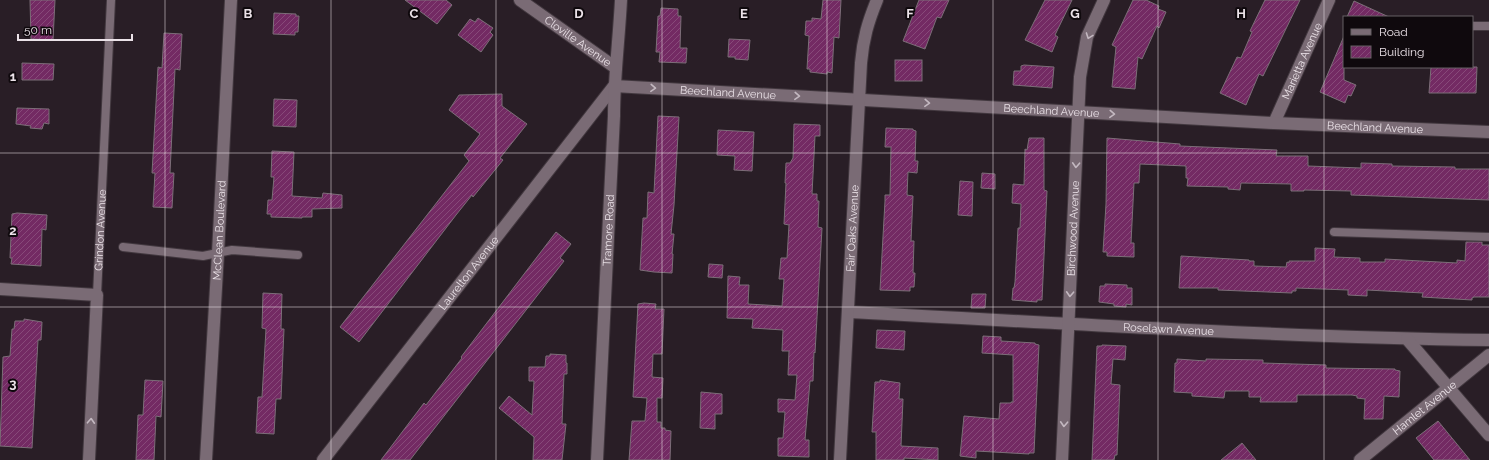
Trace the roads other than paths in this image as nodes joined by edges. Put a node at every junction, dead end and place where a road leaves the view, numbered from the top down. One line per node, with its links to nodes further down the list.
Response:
1 (111, 0): 22 (lane, Grindon Avenue)
2 (231, 0): 19 (street, McClean Boulevard)
3 (520, 0): 10 (street, Cloville Avenue)
4 (621, 0): 10 (street, Tramore Road)
5 (877, 0): 12 (street, Fair Oaks Avenue)
6 (1104, 0): 13 (street, Birchwood Avenue, one-way to 13)
7 (1330, 0): 14 (street, Marietta Avenue)
8 (1473, 26): 9 (lane)
9 (1489, 26)
10 (616, 68): 11 (street, Tramore Road)
11 (614, 86): 12 (street, Beechland Avenue, one-way to 12); 32 (street, Laurelton Avenue); 33 (street, Tramore Road)
12 (859, 99): 13 (street, Beechland Avenue, one-way to 13); 23 (street, Fair Oaks Avenue)
13 (1079, 112): 14 (street, Beechland Avenue, one-way to 14); 24 (street, Birchwood Avenue, one-way to 24)
14 (1274, 123): 15 (street, Beechland Avenue)
15 (1489, 132)
16 (1334, 232): 17 (lane)
17 (1489, 237)
18 (123, 247): 19 (lane)
19 (218, 253): 20 (lane); 31 (street, McClean Boulevard)
20 (298, 255)
21 (0, 289): 22 (street)
22 (96, 295): 30 (street, Grindon Avenue, one-way to 22)
23 (848, 312): 24 (street, Roselawn Avenue); 34 (street, Fair Oaks Avenue)
24 (1069, 324): 25 (street, Roselawn Avenue); 35 (street, Birchwood Avenue, one-way to 35)
25 (1407, 339): 26 (street, Roselawn Avenue); 28 (street)
26 (1489, 340)
27 (1489, 355): 28 (street, Hamlet Avenue)
28 (1449, 388): 29 (street); 36 (street, Hamlet Avenue)
29 (1489, 435)
30 (89, 460)
31 (206, 460)
32 (323, 460)
33 (597, 460)
34 (840, 460)
35 (1062, 460)
36 (1360, 460)

